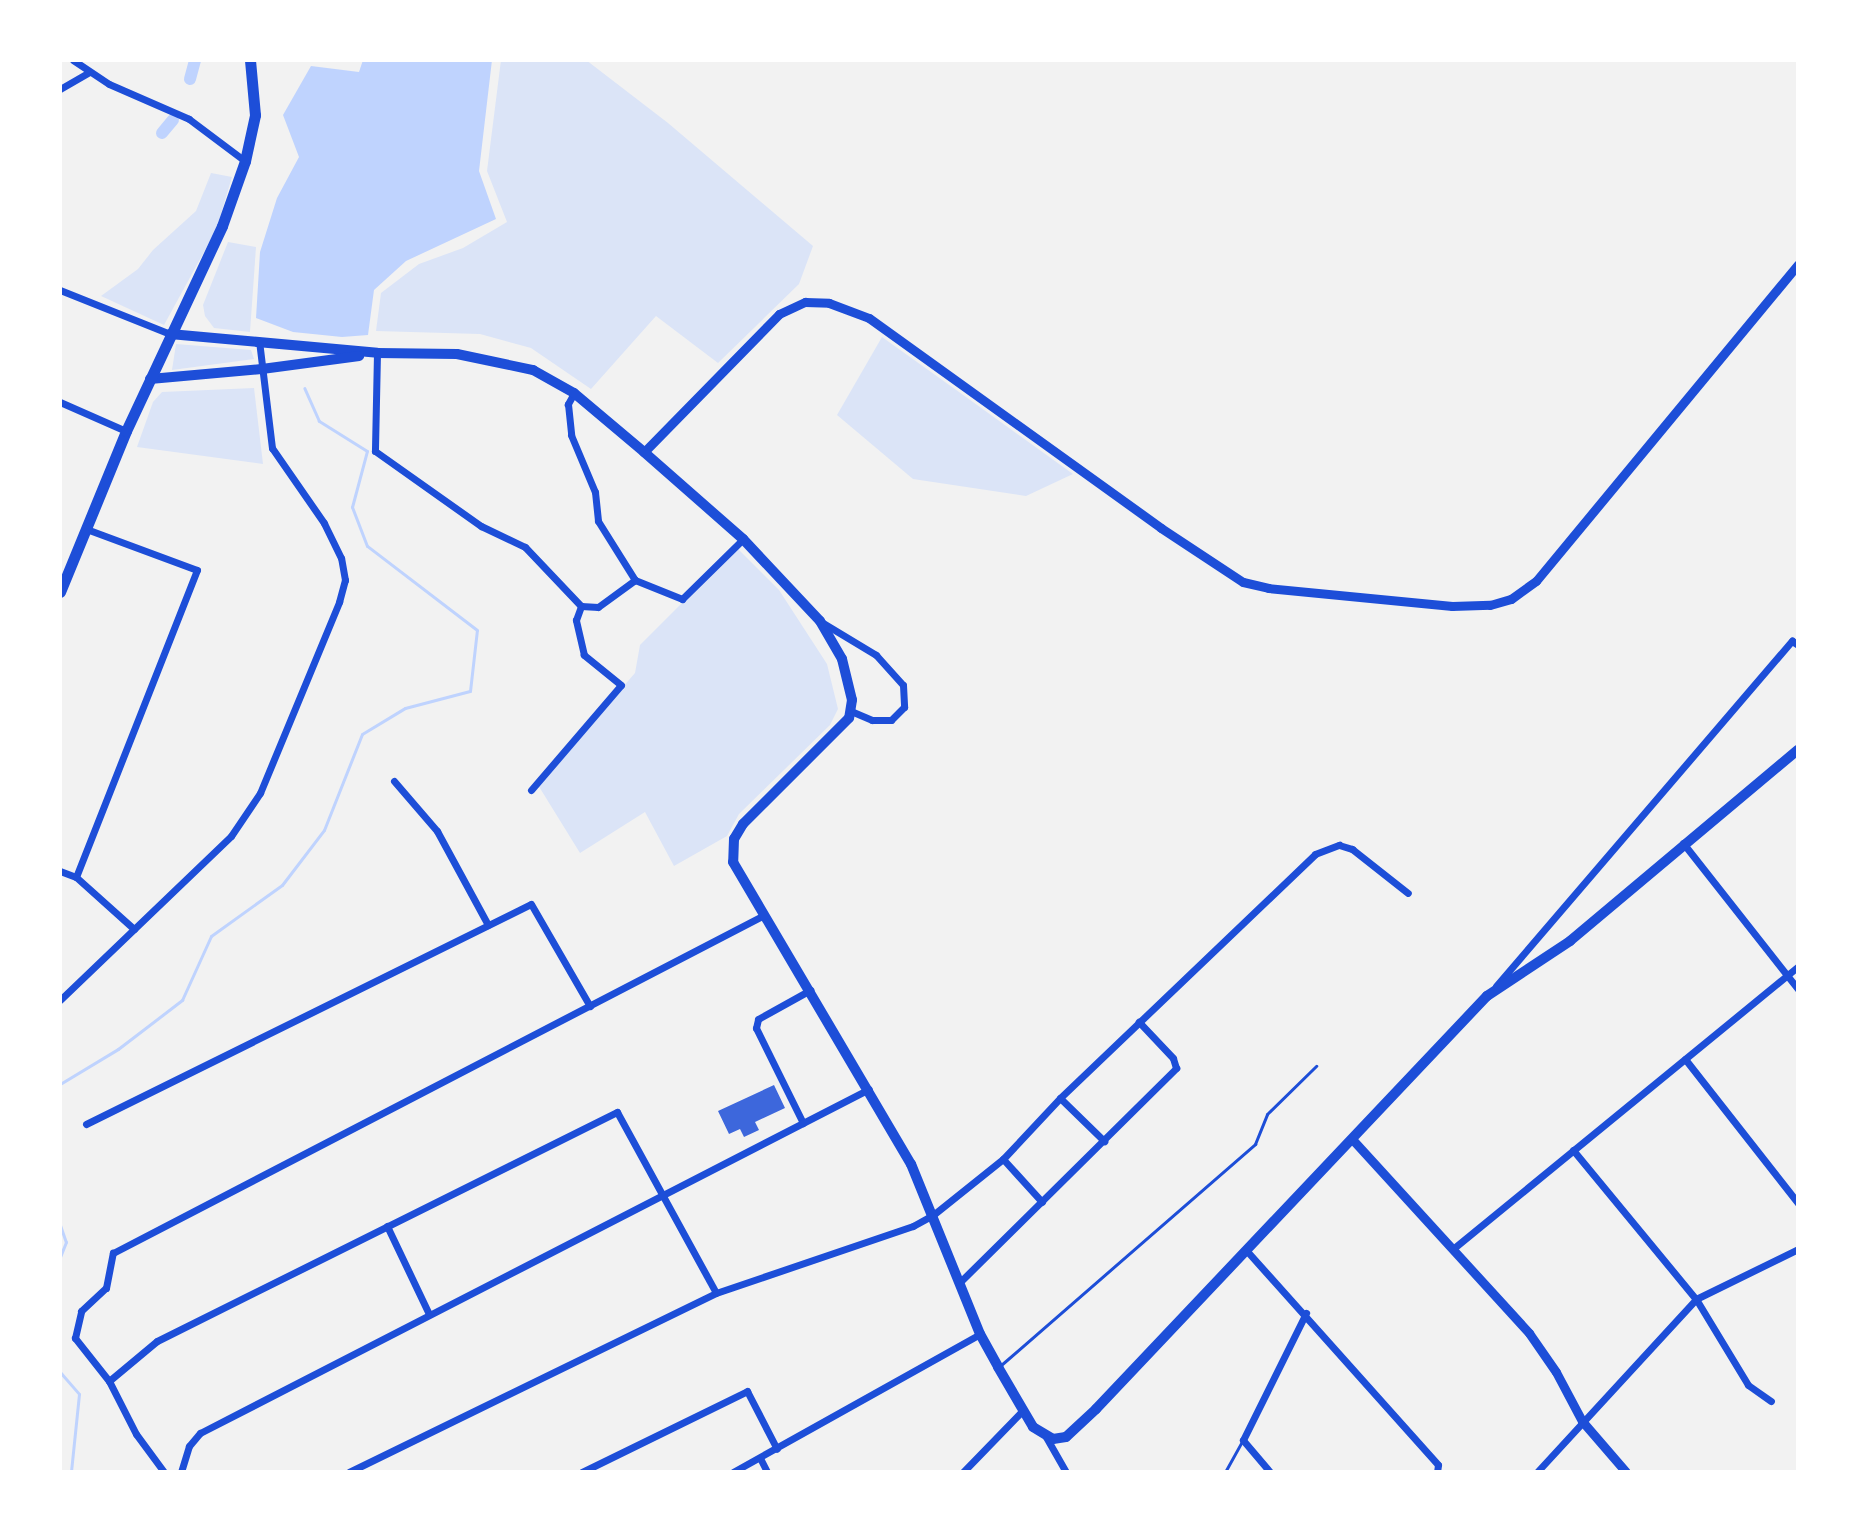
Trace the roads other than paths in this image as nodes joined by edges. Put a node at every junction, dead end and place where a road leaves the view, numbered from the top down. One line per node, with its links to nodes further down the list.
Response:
1 (73, 60): 3 (street)
2 (250, 60): 5 (main road)
3 (90, 72): 4 (street); 5 (street)
4 (60, 89)
5 (245, 161): 8 (main road)
6 (1798, 264): 16 (street)
7 (60, 290): 8 (street)
8 (170, 334): 9 (main road); 12 (main road)
9 (259, 341): 10 (main road); 11 (street)
10 (377, 353): 11 (main road); 13 (main road); 21 (street)
11 (262, 369): 12 (main road); 34 (street)
12 (150, 379): 15 (main road)
13 (574, 393): 16 (main road); 19 (street)
14 (60, 402): 15 (street)
15 (126, 431): 17 (main road)
16 (644, 452): 18 (main road)
17 (86, 529): 20 (main road); 30 (street)
18 (743, 539): 19 (street); 22 (main road)
19 (635, 580): 21 (street)
20 (60, 592)
21 (581, 606): 27 (street)
22 (820, 621): 24 (main road); 24 (street)
23 (1795, 643): 39 (street)
24 (851, 711): 32 (main road)
25 (1798, 750): 28 (main road)
26 (394, 781): 33 (street)
27 (531, 790)
28 (1683, 843): 36 (street); 39 (main road)
29 (60, 871): 30 (street)
30 (76, 877): 34 (street)
31 (1408, 893): 42 (street)
32 (764, 915): 38 (main road); 41 (street)
33 (488, 925): 41 (street); 48 (street)
34 (134, 929): 40 (street)
35 (1798, 966): 36 (street)
36 (1787, 975): 37 (street); 43 (street)
37 (1798, 989)
38 (810, 990): 45 (main road); 47 (street)
39 (1487, 996): 49 (main road)
40 (60, 1000)
41 (590, 1006): 68 (street)
42 (1139, 1022): 46 (street); 50 (street)
43 (1685, 1059): 51 (street); 55 (street)
44 (1316, 1066): 67 (lane)
45 (869, 1089): 47 (street); 56 (main road)
46 (1060, 1098): 50 (street); 52 (street)
47 (803, 1123): 53 (street)
48 (86, 1124)
49 (1352, 1139): 58 (street); 60 (main road)
50 (1104, 1141): 54 (street)
51 (1573, 1150): 58 (street); 63 (street)
52 (1003, 1159): 54 (street); 56 (street)
53 (664, 1194): 57 (street); 62 (street); 65 (street)
54 (1042, 1202): 61 (street)
55 (1798, 1203)
56 (933, 1215): 61 (main road); 62 (street)
57 (387, 1226): 65 (street); 68 (street)
58 (1454, 1248): 71 (street)
59 (1798, 1249): 63 (street)
60 (1246, 1250): 64 (street); 72 (main road)
61 (961, 1281): 66 (main road)
62 (716, 1293): 79 (street)
63 (1696, 1299): 69 (street); 71 (street)
64 (1306, 1313): 73 (street); 76 (street)
65 (429, 1314): 78 (street)
66 (980, 1334): 67 (main road); 74 (street)
67 (998, 1367): 70 (main road)
68 (109, 1381): 77 (street)
69 (1771, 1401)
70 (1023, 1410): 72 (main road); 83 (street)
71 (1582, 1421): 87 (street); 88 (street)
72 (1046, 1437): 84 (street)
73 (1243, 1440): 85 (lane); 86 (street)
74 (777, 1449): 75 (street); 80 (street)
75 (760, 1458): 81 (street); 82 (street)
76 (1438, 1468)
77 (164, 1472)
78 (181, 1472)
79 (349, 1472)
80 (582, 1472)
81 (733, 1472)
82 (767, 1472)
83 (963, 1472)
84 (1066, 1472)
85 (1225, 1472)
86 (1270, 1472)
87 (1537, 1472)
88 (1626, 1472)

